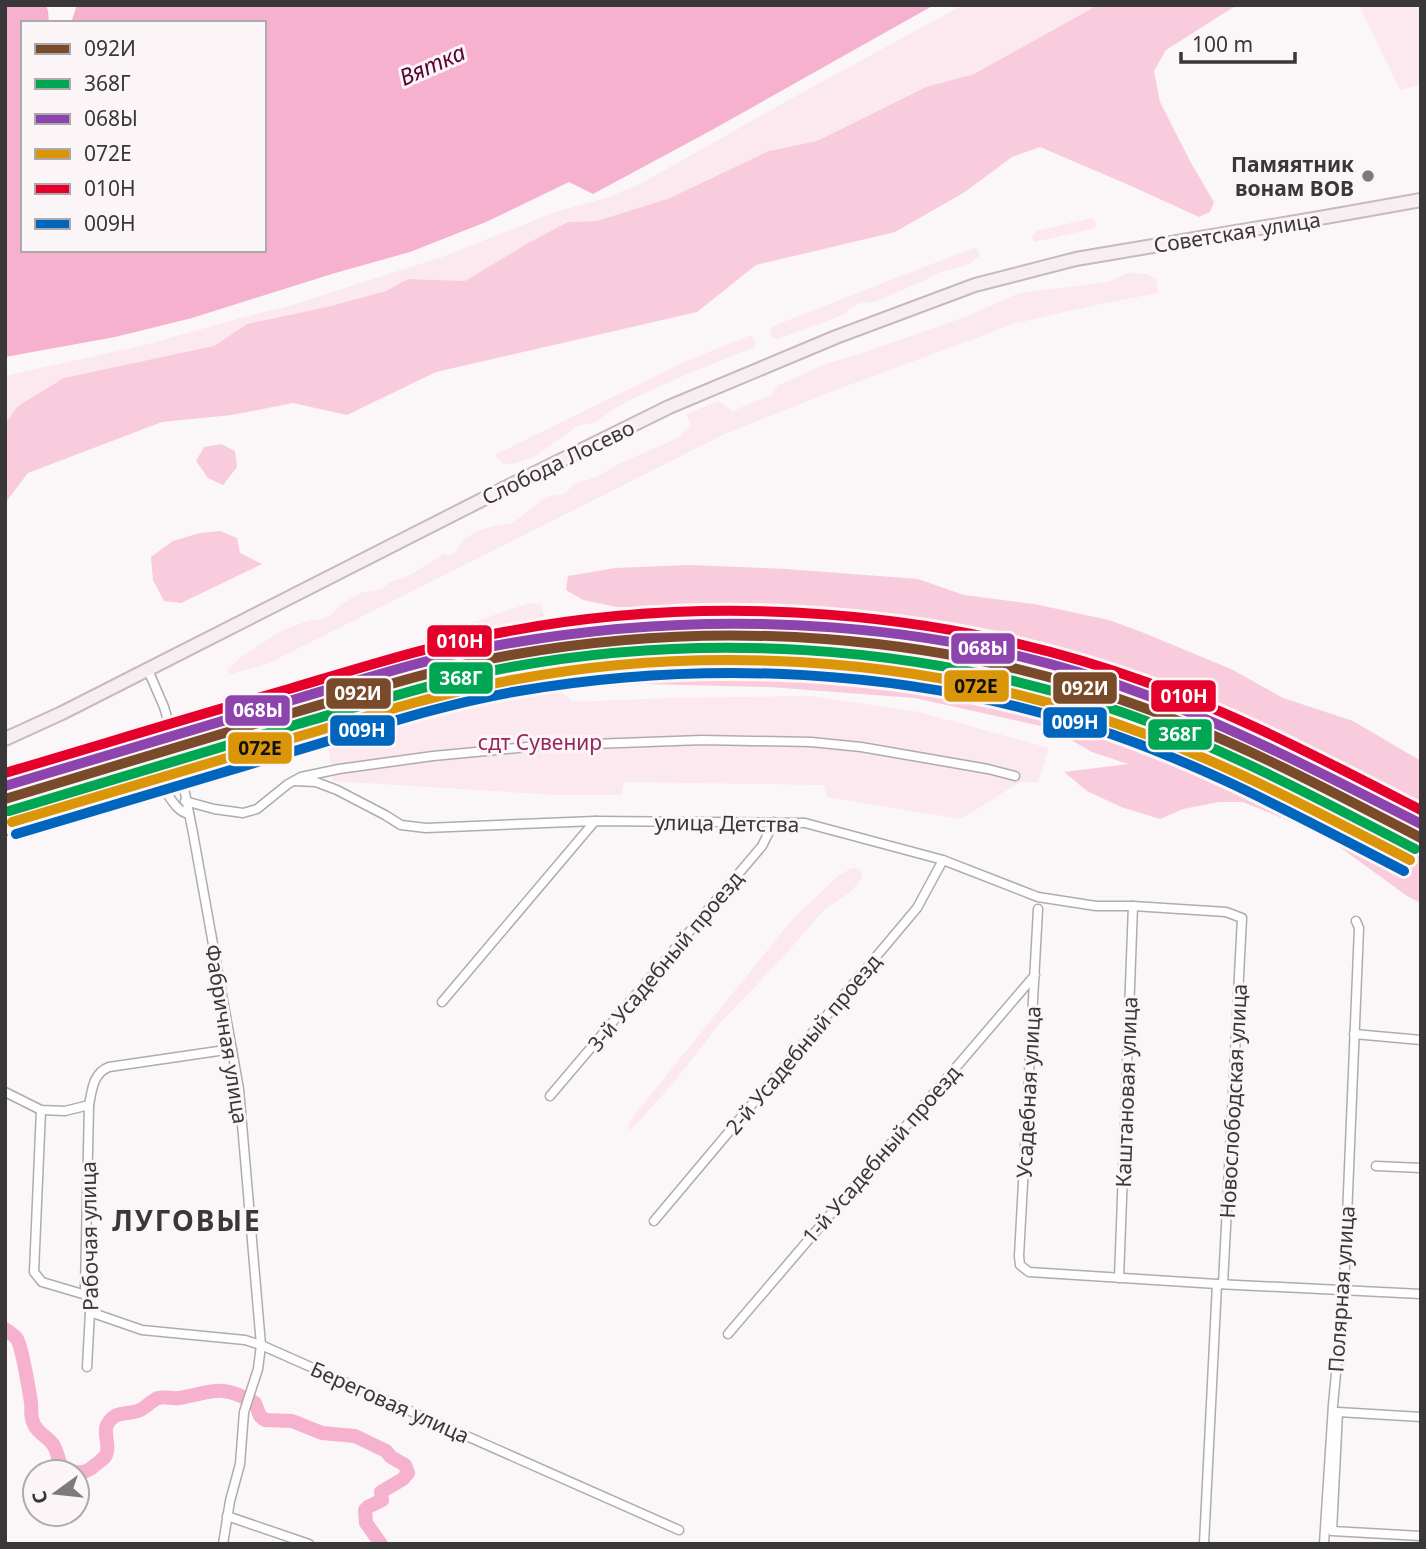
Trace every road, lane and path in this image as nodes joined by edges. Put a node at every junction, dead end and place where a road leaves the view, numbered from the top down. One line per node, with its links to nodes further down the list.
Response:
1 (1421, 200): 2 (main road, Советская улица)
2 (1137, 249): 3 (main road, Слобода Лосево)
3 (148, 670): 4 (main road, Слобода Лосево); 7 (street, Фабричная улица)
4 (5, 739)
5 (1014, 776): 6 (street)
6 (294, 781): 7 (street); 9 (street, улица Детства)
7 (185, 801): 8 (street, Фабричная улица)
8 (189, 814): 11 (street); 21 (street, Фабричная улица)
9 (595, 821): 10 (street, улица Детства); 18 (street)
10 (774, 822): 12 (street, улица Детства); 23 (street, 3-й Усадебный проезд)
11 (5, 831)
12 (943, 860): 13 (street, улица Детства); 28 (street, 2-й Усадебный проезд)
13 (1133, 906): 15 (street, улица Детства); 29 (street, Каштановая улица)
14 (1038, 909): 17 (street, Усадебная улица)
15 (1242, 918): 30 (street, Новослободская улица)
16 (1356, 921): 19 (street, Полярная улица)
17 (1035, 975): 29 (street, Усадебная улица); 35 (street, 1-й Усадебный проезд)
18 (442, 1002)
19 (1354, 1034): 20 (street); 31 (street, Полярная улица)
20 (1421, 1040)
21 (232, 1049): 24 (street, Рабочая улица); 36 (street, Фабричная улица)
22 (5, 1092): 25 (street)
23 (550, 1096)
24 (89, 1105): 25 (street); 33 (street, Рабочая улица)
25 (41, 1110): 33 (street)
26 (1376, 1166): 27 (street)
27 (1421, 1168)
28 (654, 1221)
29 (1119, 1278): 30 (street)
30 (1220, 1284): 31 (street); 44 (street, Новослободская улица)
31 (1344, 1289): 32 (street); 45 (street, Полярная улица)
32 (1421, 1294)
33 (86, 1295): 34 (street, Рабочая улица)
34 (90, 1312): 36 (street, Береговая улица); 37 (street, Рабочая улица)
35 (728, 1334)
36 (261, 1345): 39 (street, Фабричная улица); 40 (street, Береговая улица)
37 (87, 1367)
38 (1421, 1417): 41 (street)
39 (227, 1516): 42 (street, Фабричная улица); 43 (street)
40 (679, 1530)
41 (1421, 1536)
42 (223, 1544)
43 (309, 1544)
44 (1204, 1544)
45 (1324, 1544)

